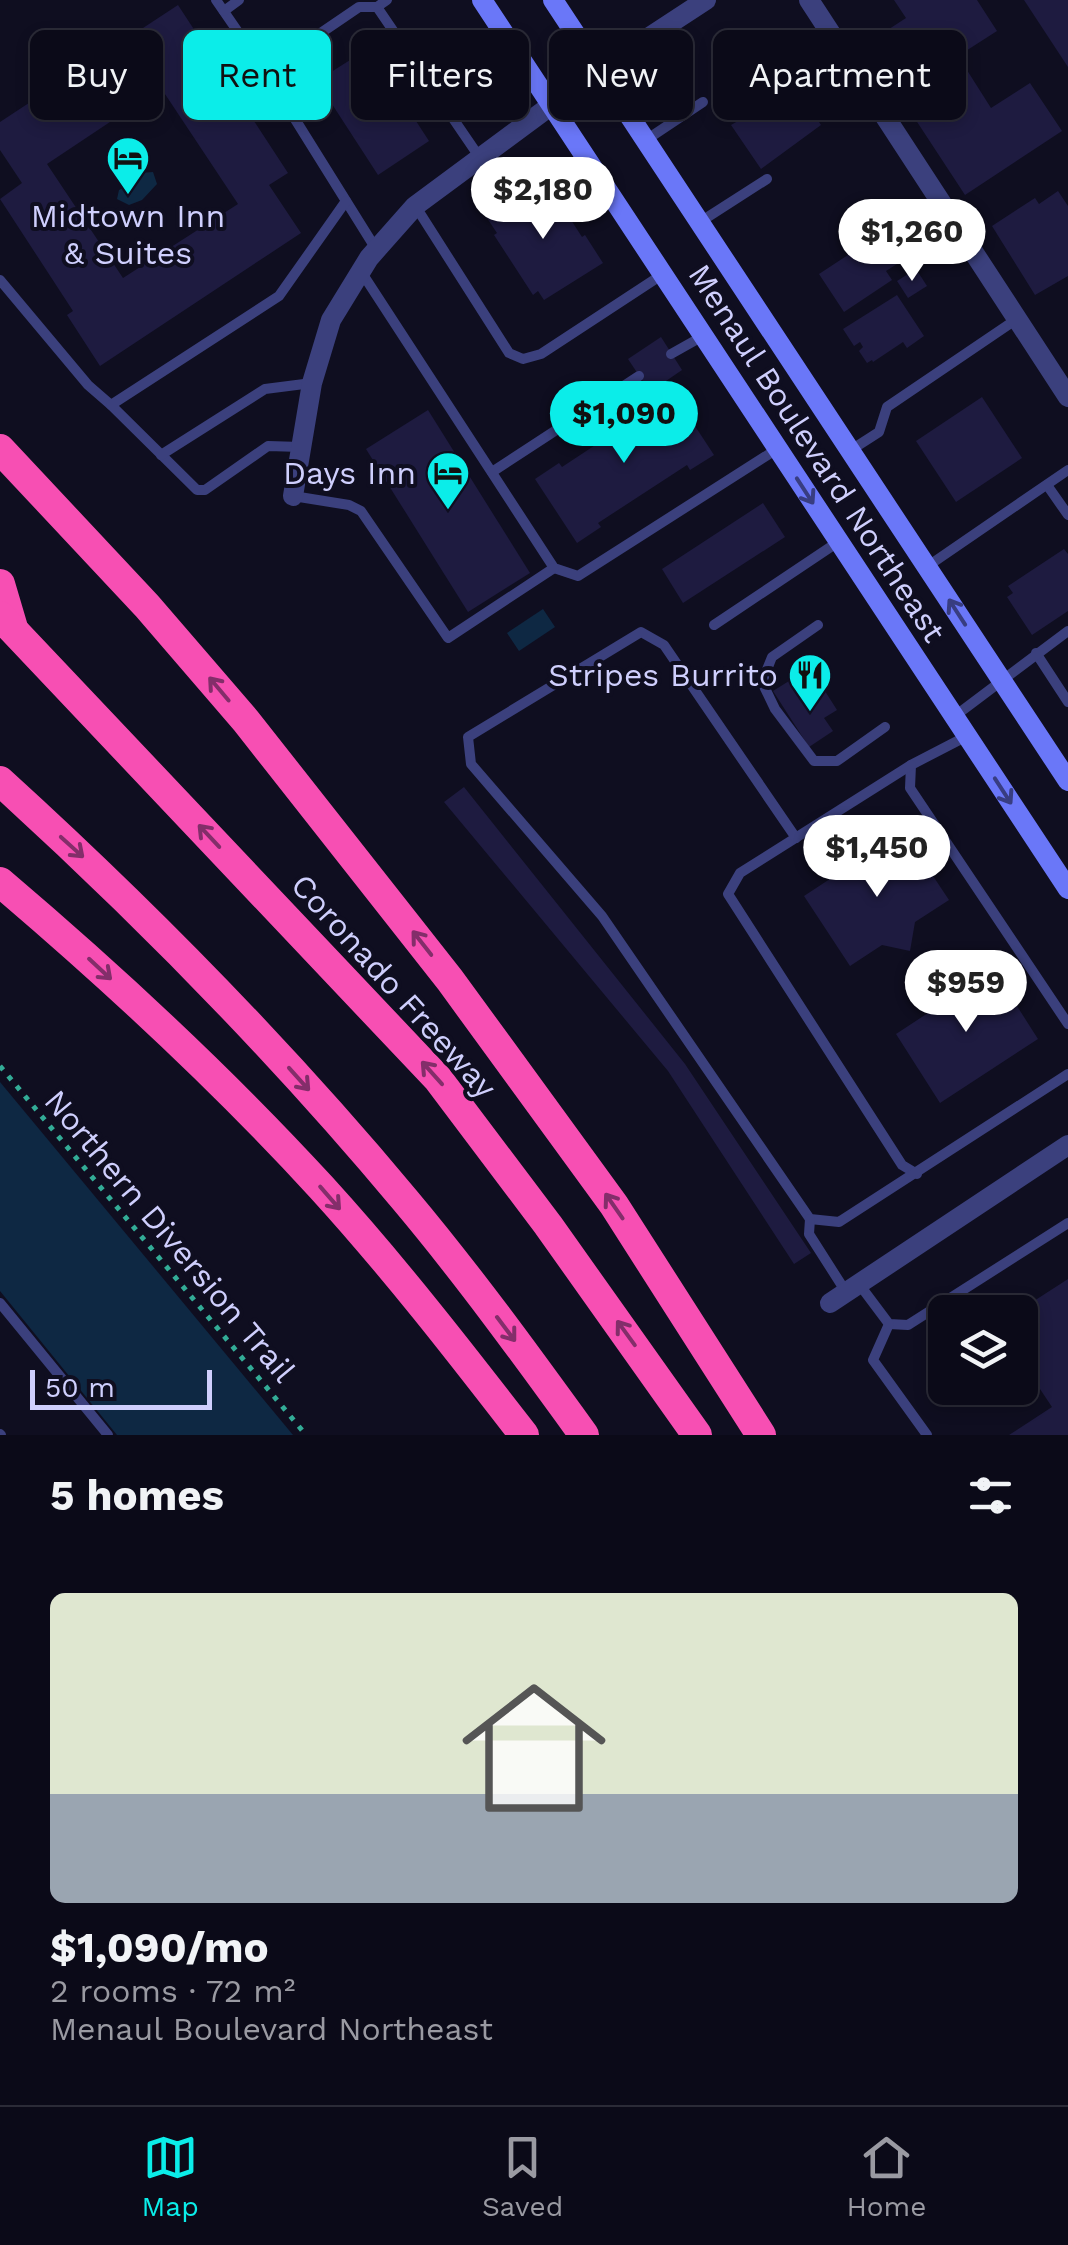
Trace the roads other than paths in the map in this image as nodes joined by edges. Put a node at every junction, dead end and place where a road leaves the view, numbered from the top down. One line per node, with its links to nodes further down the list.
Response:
1 (216, 0): 8 (lane)
2 (239, 0): 8 (lane)
3 (482, 0): 14 (main road, Menaul Boulevard Northeast)
4 (553, 0): 11 (main road, Menaul Boulevard Northeast)
5 (706, 0): 12 (street)
6 (809, 0): 29 (street)
7 (382, 4): 10 (lane); 20 (lane)
8 (224, 11): 9 (lane)
9 (237, 30)
10 (325, 30)
11 (573, 30)
12 (660, 30)
13 (703, 102): 19 (lane)
14 (549, 104)
15 (549, 107): 20 (street)
16 (296, 120): 22 (lane)
17 (559, 120): 27 (main road, Menaul Boulevard Northeast)
18 (631, 120): 19 (main road, Menaul Boulevard Northeast)
19 (645, 141): 24 (main road, Menaul Boulevard Northeast)
20 (480, 158): 23 (street)
21 (767, 179): 24 (lane)
22 (346, 201): 25 (lane); 35 (lane)
23 (416, 206): 25 (street); 27 (lane)
24 (700, 223): 39 (main road, Menaul Boulevard Northeast)
25 (376, 250): 26 (street)
26 (361, 272): 33 (street); 42 (lane)
27 (663, 274): 30 (main road, Menaul Boulevard Northeast)
28 (0, 280): 35 (lane)
29 (1016, 320): 34 (street); 39 (lane)
30 (704, 336): 31 (lane); 38 (main road, Menaul Boulevard Northeast)
31 (672, 354)
32 (638, 376): 42 (lane)
33 (312, 383): 36 (street); 40 (lane)
34 (1068, 397)
35 (112, 405): 40 (lane)
36 (301, 447): 40 (lane); 44 (street)
37 (0, 449): 79 (highway, one-way to 37)
38 (777, 449): 46 (main road, Menaul Boulevard Northeast, one-way to 46); 48 (lane)
39 (851, 450): 47 (main road, Menaul Boulevard Northeast)
40 (161, 455)
41 (1068, 470): 43 (lane)
42 (492, 472): 48 (lane)
43 (1047, 484): 45 (lane); 47 (lane)
44 (292, 496): 48 (lane)
45 (1068, 515)
46 (838, 542): 51 (lane); 57 (main road, Menaul Boulevard Northeast)
47 (928, 566): 55 (main road, Menaul Boulevard Northeast, one-way to 47)
48 (554, 568)
49 (0, 584): 50 (highway)
50 (7, 622): 78 (highway, Coronado Freeway, one-way to 50)
51 (714, 625)
52 (818, 625): 58 (lane)
53 (1068, 631): 54 (lane)
54 (1036, 653): 55 (lane); 56 (lane)
55 (1003, 683): 57 (lane); 61 (main road, Menaul Boulevard Northeast)
56 (1068, 702)
57 (954, 717): 59 (main road, Menaul Boulevard Northeast)
58 (885, 728)
59 (966, 736): 60 (lane); 65 (main road, Menaul Boulevard Northeast, one-way to 65)
60 (911, 765): 63 (lane); 66 (lane)
61 (1067, 776)
62 (0, 781): 77 (highway, one-way to 77)
63 (796, 838): 69 (lane); 70 (lane)
64 (0, 882): 76 (highway, one-way to 76)
65 (1068, 889)
66 (1068, 1024)
67 (1068, 1074): 69 (lane)
68 (1068, 1146): 72 (street)
69 (917, 1174): 70 (lane)
70 (810, 1219): 72 (lane)
71 (1068, 1223): 74 (lane)
72 (845, 1293): 74 (lane)
73 (0, 1303): 75 (lane)
74 (889, 1324): 80 (lane)
75 (108, 1435)
76 (524, 1435)
77 (584, 1435)
78 (697, 1435)
79 (761, 1435)
80 (928, 1435)

